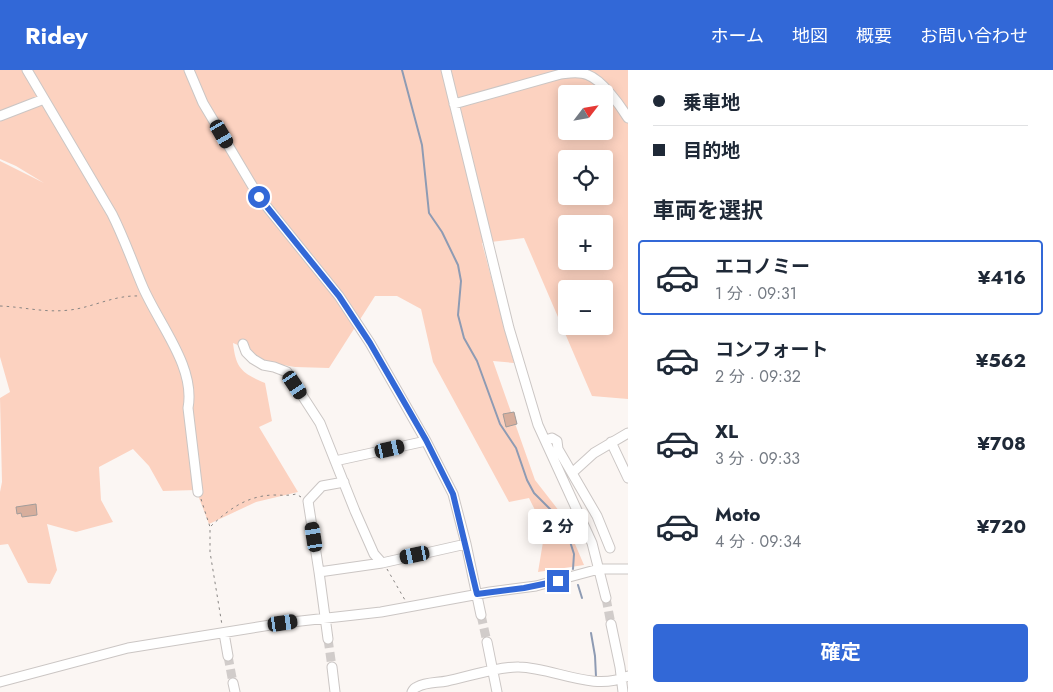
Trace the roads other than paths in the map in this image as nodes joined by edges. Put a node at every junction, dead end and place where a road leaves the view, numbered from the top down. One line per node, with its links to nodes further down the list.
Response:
1 (27, 70): 4 (street)
2 (189, 70): 10 (street)
3 (446, 70): 5 (street)
4 (44, 99): 6 (street); 17 (street)
5 (454, 104): 7 (street); 11 (street)
6 (0, 116)
7 (628, 118)
8 (243, 344): 13 (street)
9 (628, 433): 12 (street)
10 (426, 440): 13 (street); 18 (street)
11 (546, 440): 14 (street); 21 (street)
12 (611, 442): 14 (street); 15 (street)
13 (335, 461): 16 (street)
14 (572, 473): 19 (street)
15 (628, 478)
16 (344, 482): 20 (street); 23 (street)
17 (198, 492)
18 (466, 544): 20 (street); 24 (street)
19 (610, 548)
20 (382, 563): 23 (street)
21 (599, 569): 22 (street); 24 (street); 25 (street)
22 (628, 569)
23 (319, 572): 27 (street)
24 (477, 594): 26 (street); 27 (street)
25 (606, 598)
26 (481, 616)
27 (325, 617): 29 (street); 30 (street)
28 (611, 624): 35 (street)
29 (224, 633): 32 (street); 36 (street)
30 (328, 639)
31 (487, 642): 34 (street)
32 (228, 656)
33 (332, 667): 37 (street)
34 (493, 671): 35 (street); 38 (street); 39 (street)
35 (625, 678): 40 (street)
36 (0, 682)
37 (336, 692)
38 (412, 692)
39 (497, 692)
40 (623, 692)

